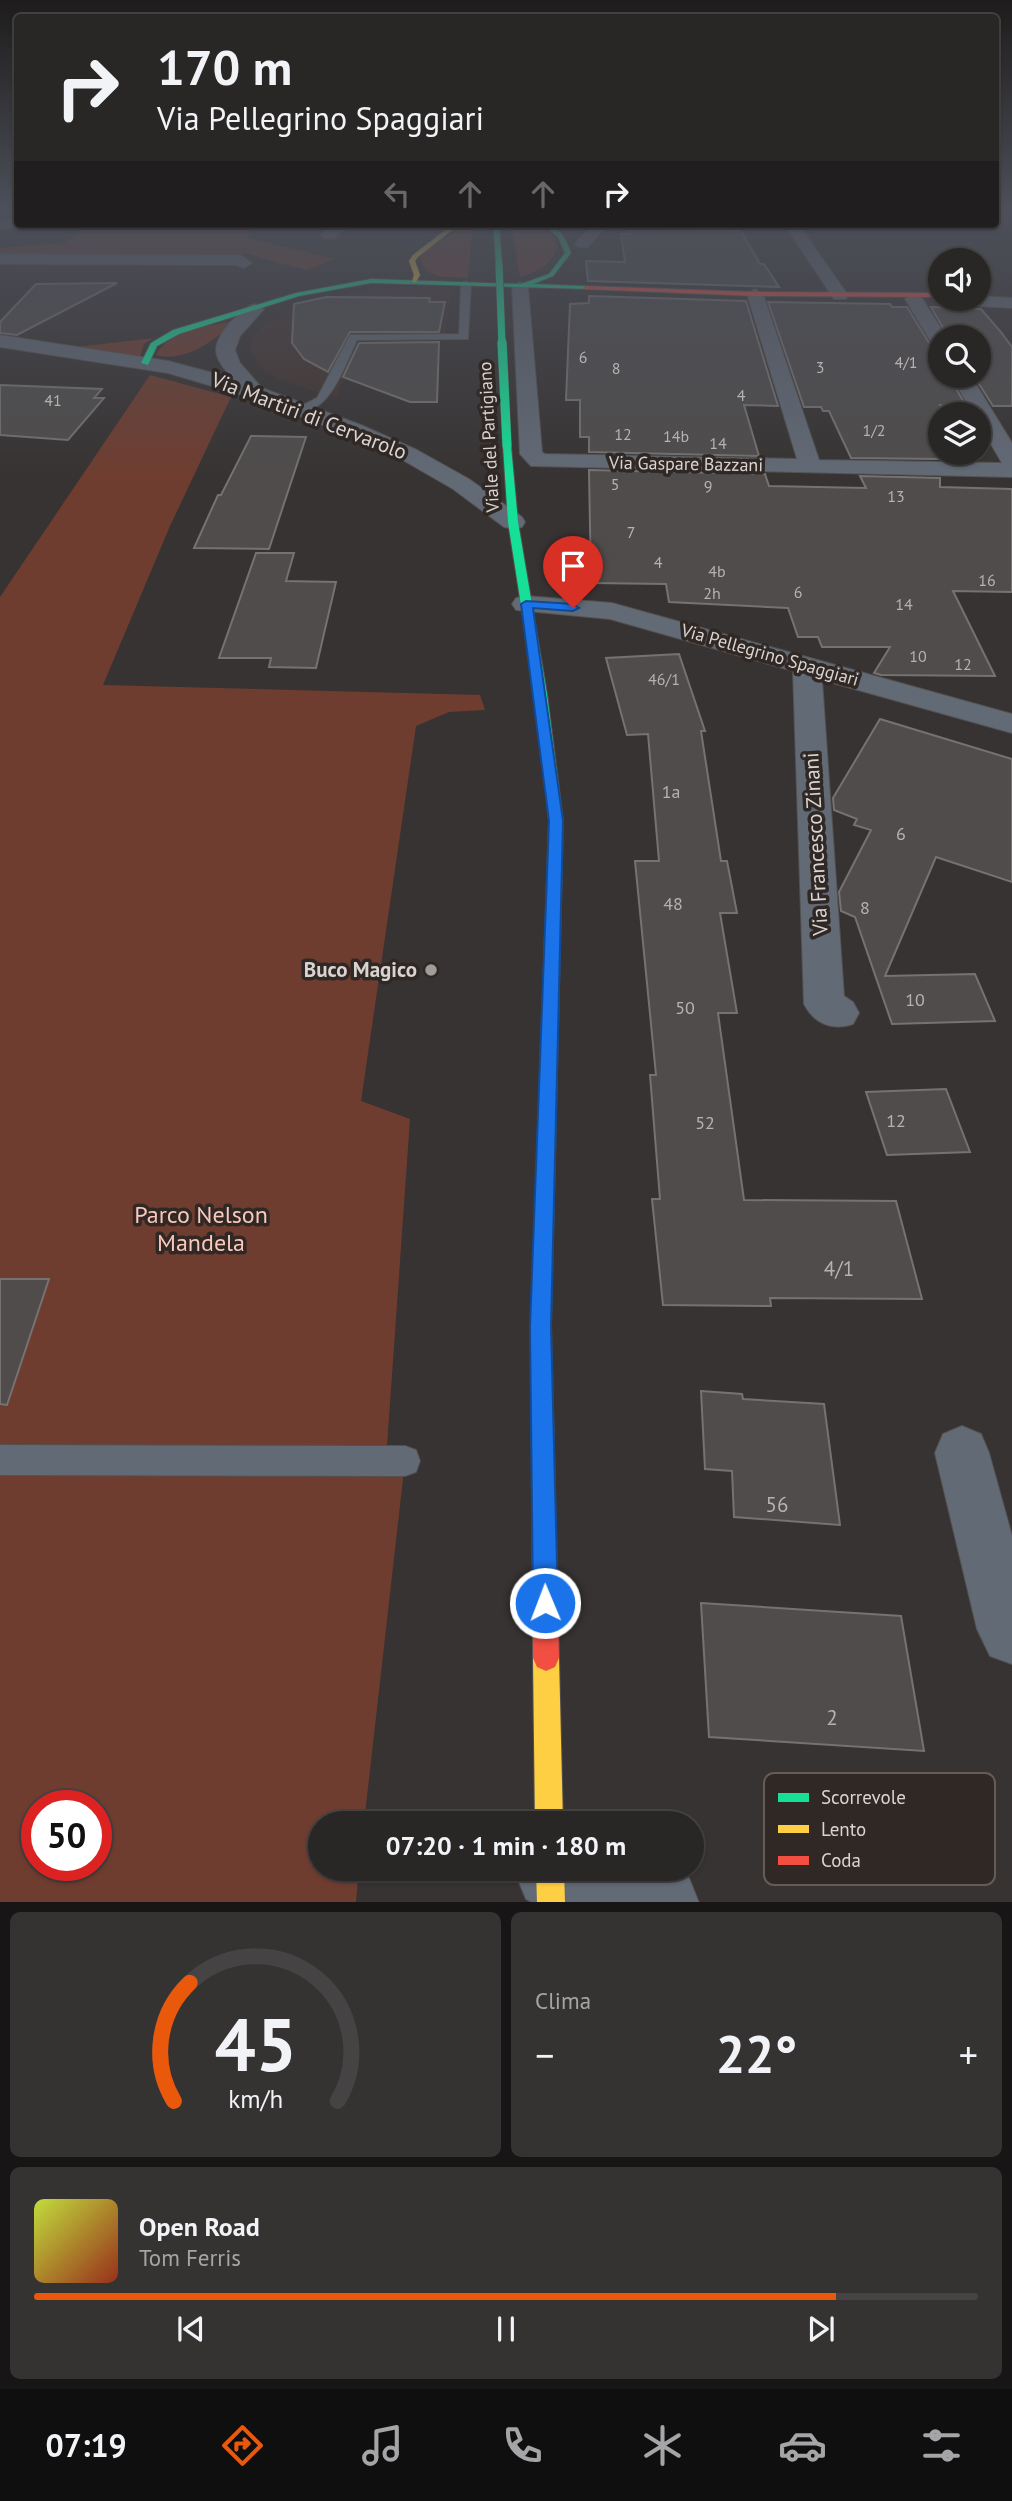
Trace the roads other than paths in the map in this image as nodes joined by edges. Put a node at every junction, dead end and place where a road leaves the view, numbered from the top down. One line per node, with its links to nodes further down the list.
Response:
1 (914, 299): 10 (street)
2 (281, 300): 9 (main road)
3 (465, 300): 22 (lane)
4 (501, 300): 26 (main road, Viale del Partigiano, bridge)
5 (521, 300): 24 (street, Via Gaspare Bazzani)
6 (757, 300): 24 (street)
7 (991, 302): 8 (street)
8 (1012, 303)
9 (255, 309): 11 (main road); 12 (street)
10 (930, 325)
11 (176, 332): 13 (street); 19 (main road)
12 (228, 337): 17 (street); 21 (street)
13 (135, 338)
14 (116, 341): 16 (street)
15 (2, 342): 16 (street, Via Martiri di Cervarolo)
16 (41, 347): 19 (street, Via Martiri di Cervarolo)
17 (208, 348)
18 (190, 354): 19 (street)
19 (145, 363): 21 (street, Via Martiri di Cervarolo)
20 (968, 388): 23 (street)
21 (254, 391): 22 (street, Via Martiri di Cervarolo)
22 (303, 409): 26 (street, Via Martiri di Cervarolo)
23 (1012, 461)
24 (810, 466): 25 (street, Via Gaspare Bazzani)
25 (1012, 470)
26 (513, 522): 27 (main road)
27 (526, 604): 28 (street, Via Pellegrino Spaggiari); 35 (main road)
28 (807, 667): 29 (street, Via Pellegrino Spaggiari); 30 (street, Via Francesco Zinani)
29 (1012, 721)
30 (839, 1013)
31 (962, 1453): 34 (street)
32 (0, 1460): 33 (lane)
33 (405, 1461)
34 (1012, 1634)
35 (549, 1811)
36 (596, 1881): 37 (street)
37 (664, 1902)

